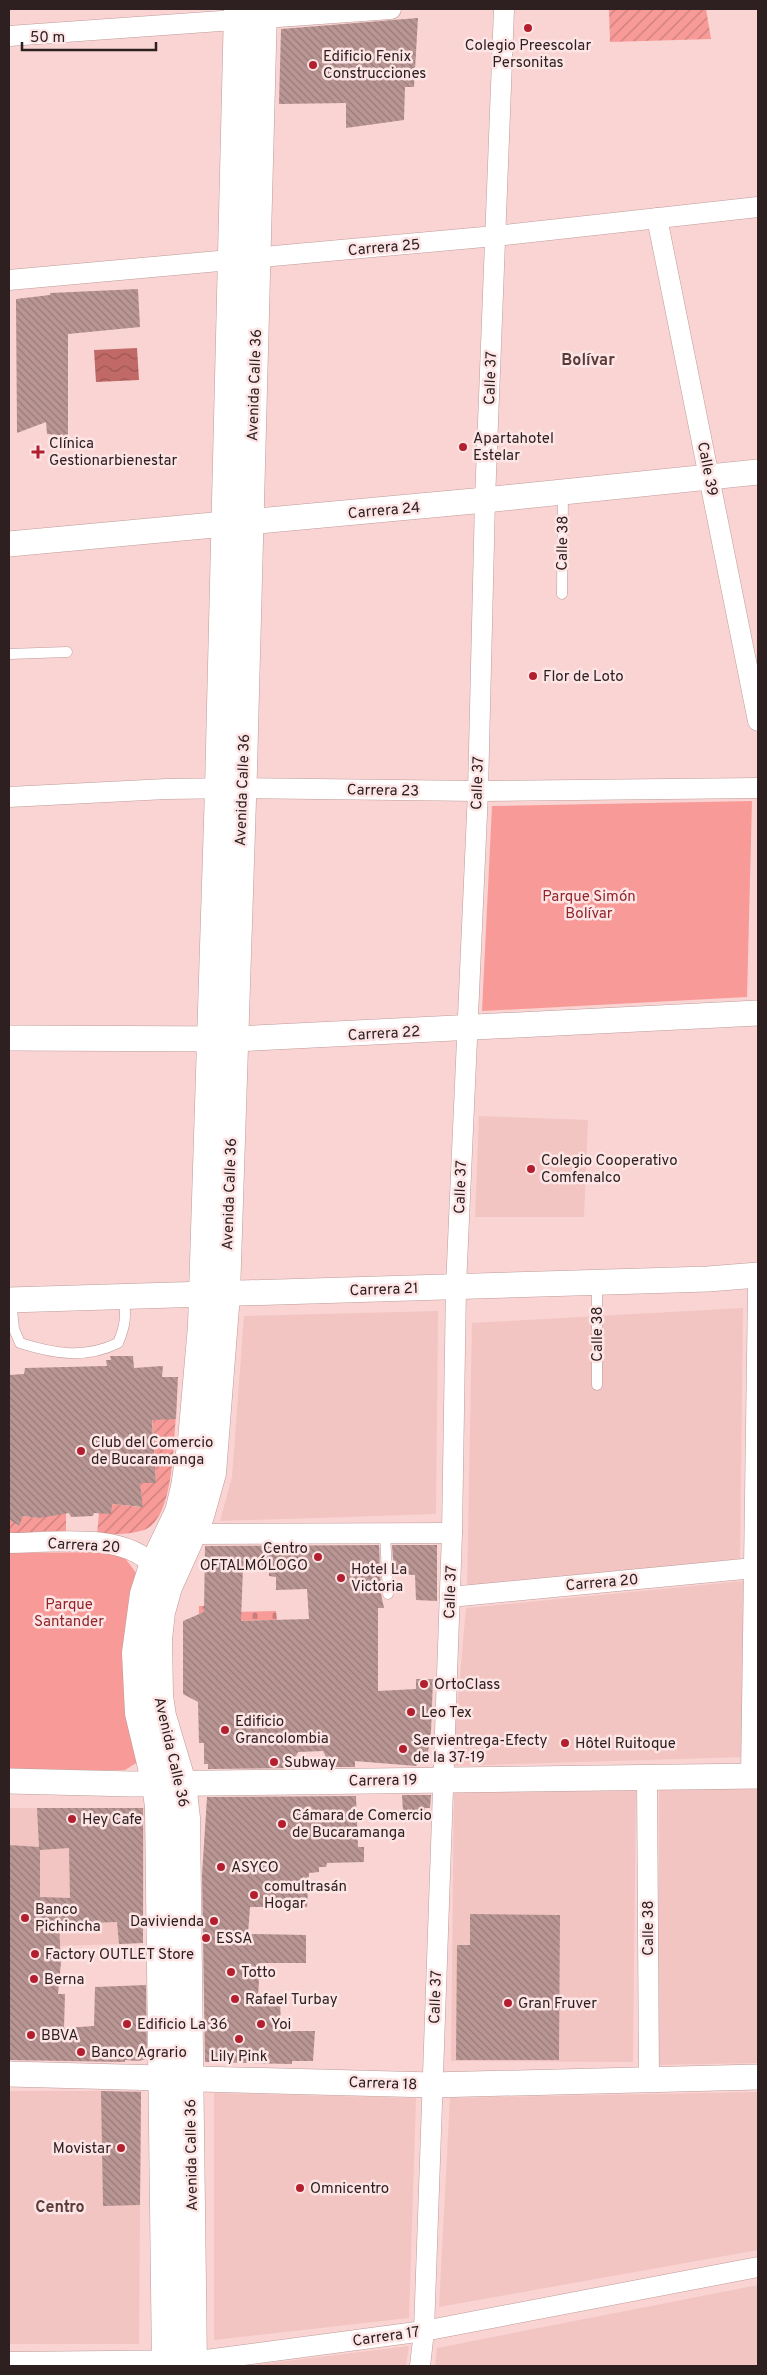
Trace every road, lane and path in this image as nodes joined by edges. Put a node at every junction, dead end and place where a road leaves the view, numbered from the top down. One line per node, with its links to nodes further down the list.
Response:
1 (391, 9): 3 (street)
2 (504, 9): 7 (street, Calle 37)
3 (251, 14): 4 (street); 8 (main road, Avenida Calle 36)
4 (9, 36)
5 (758, 207): 6 (street, Carrera 25)
6 (657, 218): 7 (street, Carrera 25); 11 (street, Calle 39)
7 (495, 236): 8 (street, Carrera 25); 13 (street, Calle 37)
8 (245, 260): 9 (street, Carrera 25); 14 (main road, Avenida Calle 36)
9 (9, 280)
10 (758, 472): 11 (street, Carrera 24)
11 (709, 477): 12 (street, Carrera 24); 19 (street, Calle 39)
12 (563, 492): 13 (street, Carrera 24); 16 (lane, Calle 38)
13 (485, 500): 14 (street, Carrera 24); 22 (street, Calle 37)
14 (238, 523): 15 (street, Carrera 24); 20 (main road, Avenida Calle 36)
15 (9, 544)
16 (562, 594)
17 (67, 652): 18 (lane)
18 (9, 654)
19 (758, 721)
20 (231, 788): 22 (street, Carrera 23); 23 (street, Carrera 23); 27 (main road, Avenida Calle 36)
21 (758, 788): 22 (street, Carrera 23)
22 (478, 791): 25 (street, Calle 37)
23 (9, 797)
24 (758, 1013): 25 (street, Carrera 22)
25 (466, 1029): 27 (street, Carrera 22); 30 (street, Calle 37)
26 (9, 1038): 27 (street, Carrera 22)
27 (223, 1039): 32 (main road, Avenida Calle 36)
28 (758, 1275): 29 (street, Carrera 21)
29 (597, 1283): 30 (street, Carrera 21); 35 (lane, Calle 38)
30 (456, 1287): 32 (street, Carrera 21); 38 (street, Calle 37)
31 (758, 1289): 36 (street)
32 (214, 1294): 33 (street, Carrera 21); 39 (main road, Avenida Calle 36); 41 (main road, Avenida Calle 36)
33 (123, 1297): 34 (street, Carrera 21); 34 (lane)
34 (10, 1300)
35 (597, 1385)
36 (757, 1450): 42 (street)
37 (385, 1533): 38 (street); 39 (street); 43 (lane)
38 (452, 1533): 44 (street, Calle 37)
39 (192, 1534): 49 (main road, Avenida Calle 36)
40 (9, 1543): 41 (street, Carrera 20)
41 (153, 1566): 49 (main road, Avenida Calle 36)
42 (754, 1568): 44 (street, Carrera 20); 45 (street)
43 (388, 1594)
44 (450, 1597): 47 (street, Calle 37)
45 (755, 1776): 46 (street, Carrera 19)
46 (648, 1777): 47 (street, Carrera 19); 54 (street, Calle 38)
47 (442, 1779): 49 (street, Carrera 19); 55 (street, Calle 37)
48 (9, 1781): 49 (street, Carrera 19)
49 (169, 1783): 51 (main road, Avenida Calle 36); 53 (main road, Avenida Calle 36)
50 (9, 2074): 51 (street, Carrera 18)
51 (163, 2077): 53 (street, Carrera 18); 59 (main road, Avenida Calle 36)
52 (758, 2077): 54 (street, Carrera 18)
53 (190, 2078): 55 (street, Carrera 18); 59 (main road, Avenida Calle 36)
54 (649, 2080): 55 (street, Carrera 18)
55 (432, 2085): 57 (street, Calle 37)
56 (758, 2267): 57 (street, Carrera 17)
57 (424, 2331): 59 (street, Carrera 17); 60 (street, Calle 37)
58 (9, 2362): 59 (street, Carrera 17)
59 (180, 2364)
60 (420, 2366)

